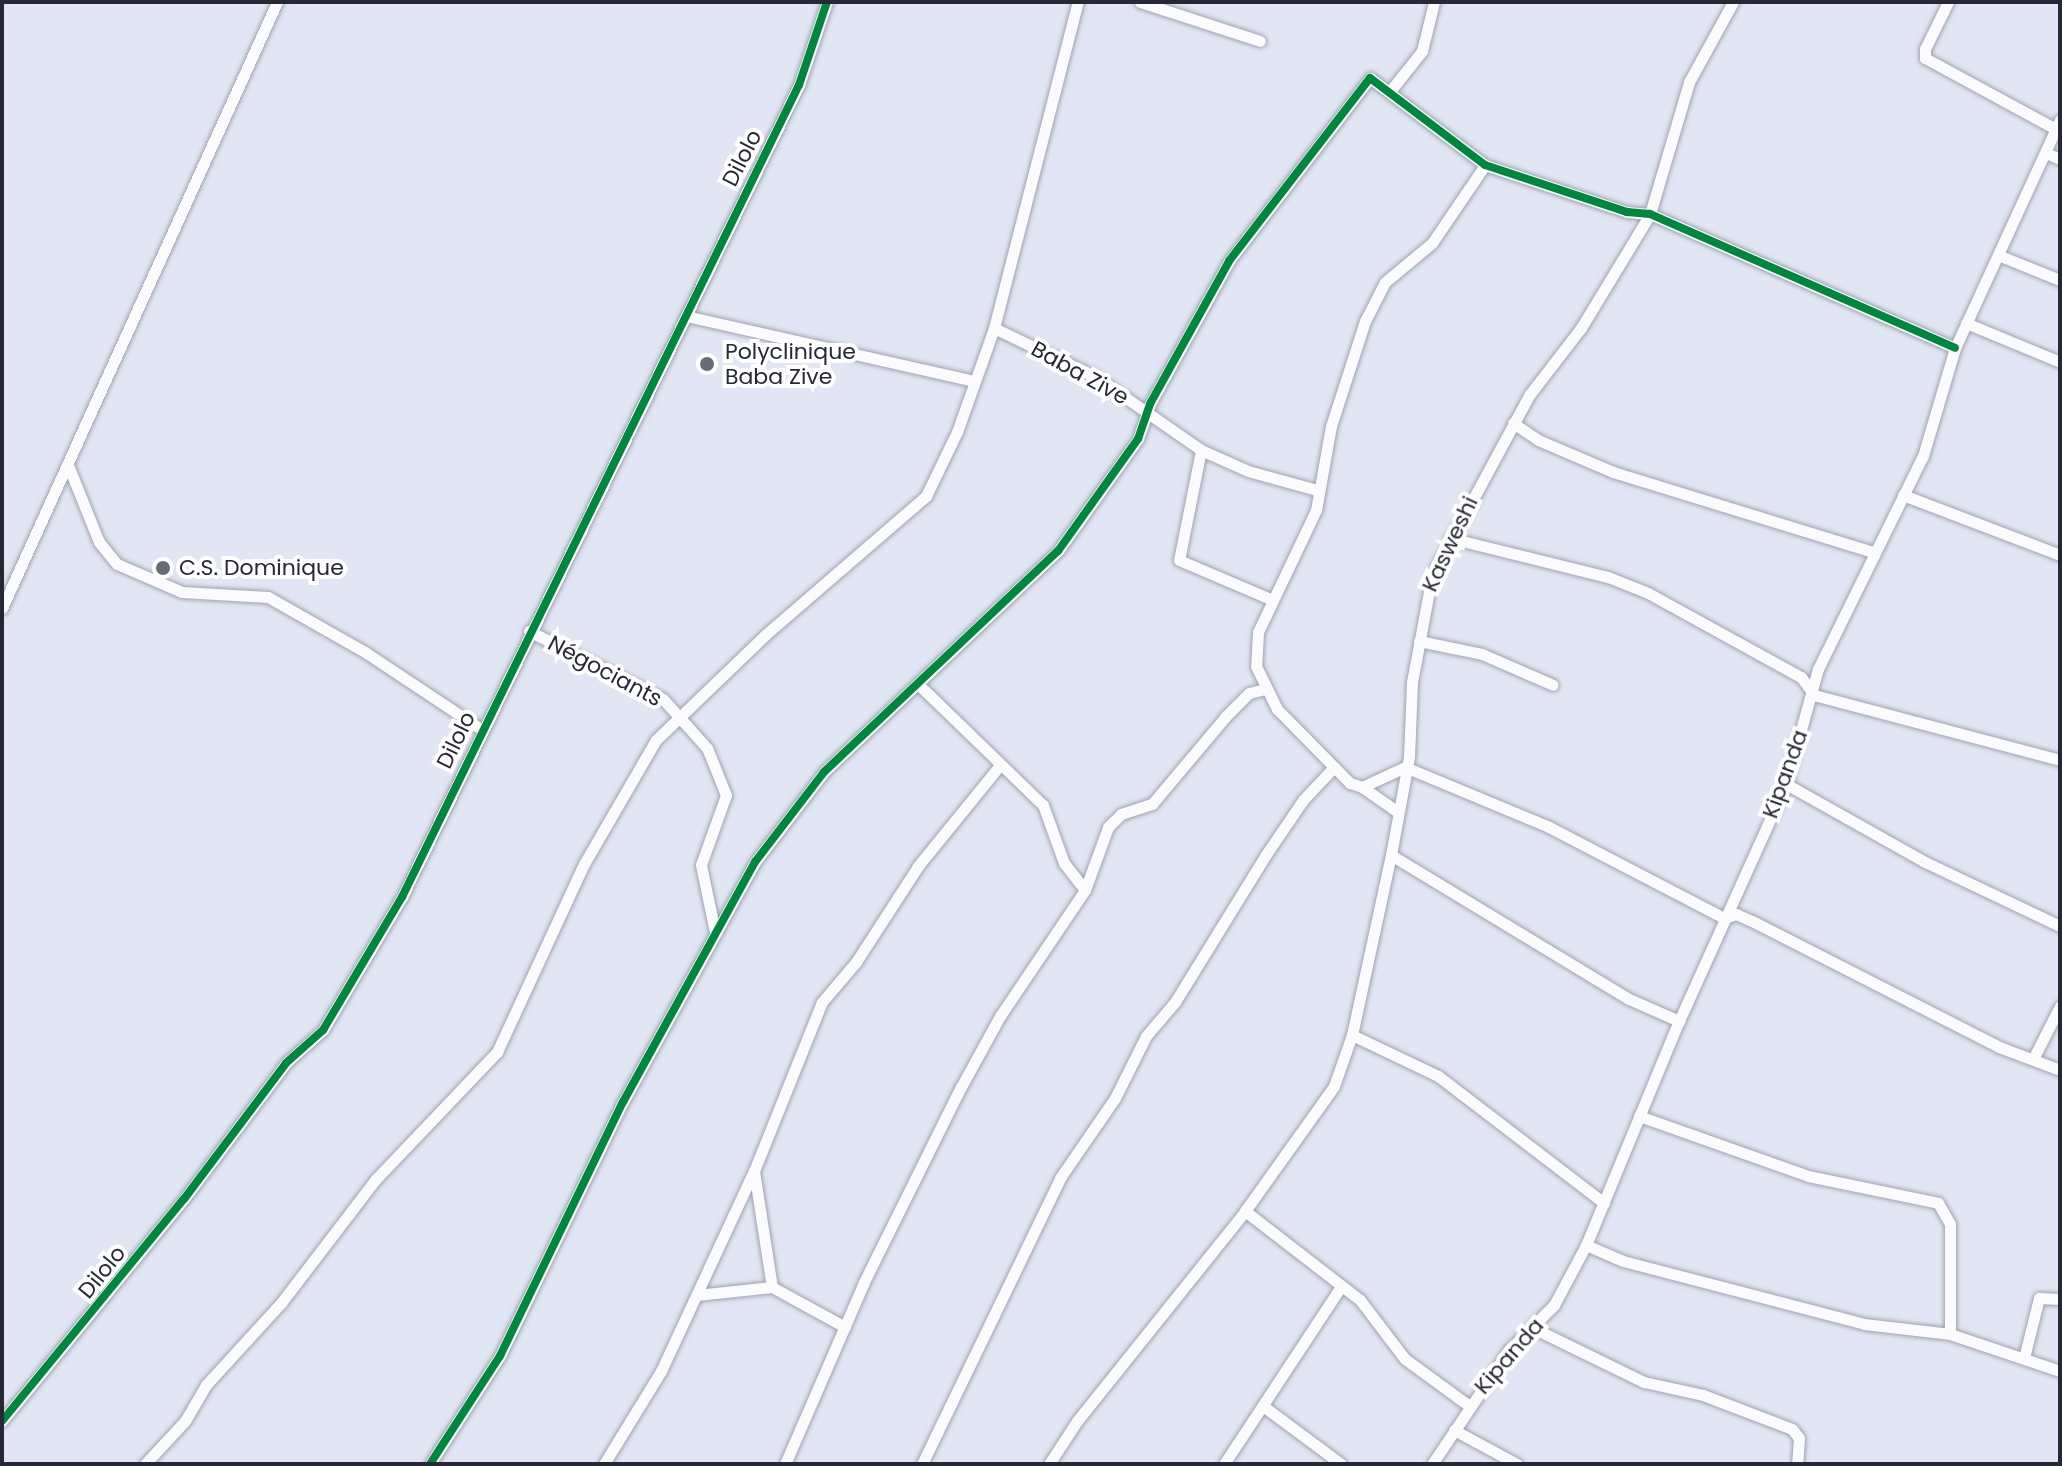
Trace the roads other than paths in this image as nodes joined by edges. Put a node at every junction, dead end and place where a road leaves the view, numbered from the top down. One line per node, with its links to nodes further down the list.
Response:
1 (277, 2): 26 (street)
2 (827, 2): 17 (street, Dilolo)
3 (1078, 2): 19 (street)
4 (1140, 2): 8 (street)
5 (1434, 2): 9 (street)
6 (1733, 2): 14 (street, Kasweshi)
7 (1948, 2): 10 (street)
8 (1260, 41)
9 (1391, 90): 13 (street); 23 (street)
10 (2058, 125): 11 (street, Kipanda)
11 (2046, 153): 12 (street); 15 (street, Kipanda)
12 (2060, 159)
13 (1485, 165): 14 (street); 27 (street)
14 (1650, 214): 20 (street); 24 (street, Kasweshi)
15 (1998, 255): 16 (street); 18 (street, Kipanda)
16 (2060, 280)
17 (686, 316): 22 (street); 34 (street, Dilolo)
18 (1966, 323): 20 (street, Kipanda); 21 (street)
19 (994, 328): 22 (street); 23 (street, Baba Zive)
20 (1955, 348): 28 (street, Kipanda)
21 (2060, 362)
22 (975, 381): 40 (street)
23 (1147, 411): 25 (street, Baba Zive); 36 (street)
24 (1513, 423): 29 (street, Kasweshi); 30 (street)
25 (1201, 450): 27 (street, Baba Zive); 32 (street)
26 (68, 465): 33 (street); 41 (street)
27 (1317, 490): 32 (street)
28 (1903, 495): 30 (street, Kipanda); 31 (street)
29 (1450, 538): 35 (street, Kasweshi); 39 (street)
30 (1873, 552): 39 (street, Kipanda)
31 (2060, 555)
32 (1273, 600): 38 (street)
33 (2, 608)
34 (529, 631): 40 (street, Négociants); 41 (street, Dilolo)
35 (1419, 641): 37 (street); 44 (street, Kasweshi)
36 (919, 685): 43 (street); 53 (street)
37 (1553, 685)
38 (1265, 689): 45 (street); 50 (street)
39 (1814, 695): 42 (street); 46 (street, Kipanda)
40 (681, 714): 53 (street, Négociants); 77 (street)
41 (481, 729): 75 (street, Dilolo)
42 (2060, 760)
43 (1000, 765): 50 (street); 60 (street)
44 (1405, 767): 47 (street); 48 (street, Kasweshi); 51 (street)
45 (1333, 768): 47 (street); 81 (street)
46 (1786, 784): 51 (street, Kipanda); 52 (street)
47 (1362, 787): 48 (street)
48 (1398, 812): 49 (street, Kasweshi)
49 (1391, 855): 55 (street); 56 (street, Kasweshi)
50 (1085, 890): 68 (street)
51 (1724, 918): 55 (street, Kipanda); 57 (street)
52 (2060, 926)
53 (715, 932): 78 (street)
54 (2060, 1006): 57 (street)
55 (1679, 1021): 59 (street, Kipanda)
56 (1352, 1035): 61 (street); 62 (street, Kasweshi)
57 (2033, 1059): 58 (street)
58 (2060, 1070)
59 (1639, 1116): 61 (street, Kipanda); 70 (street)
60 (754, 1171): 64 (street); 66 (street)
61 (1604, 1203): 63 (street, Kipanda)
62 (1245, 1211): 65 (street); 82 (street, Kasweshi)
63 (1586, 1245): 69 (street, Kipanda); 70 (street)
64 (772, 1287): 66 (street); 68 (street)
65 (1340, 1288): 73 (street); 74 (street)
66 (697, 1295): 79 (street)
67 (2060, 1299): 71 (street)
68 (845, 1327): 80 (street)
69 (1531, 1327): 73 (street, Kipanda); 87 (street)
70 (1950, 1334): 71 (street)
71 (2024, 1358): 72 (street)
72 (2060, 1371)
73 (1468, 1405): 76 (street, Kipanda)
74 (1263, 1406): 83 (street); 84 (street)
75 (2, 1421)
76 (1454, 1430): 85 (street, Kipanda); 86 (street)
77 (145, 1464)
78 (430, 1464)
79 (604, 1464)
80 (785, 1464)
81 (922, 1464)
82 (1049, 1464)
83 (1224, 1464)
84 (1341, 1464)
85 (1432, 1464)
86 (1517, 1464)
87 (1797, 1464)

